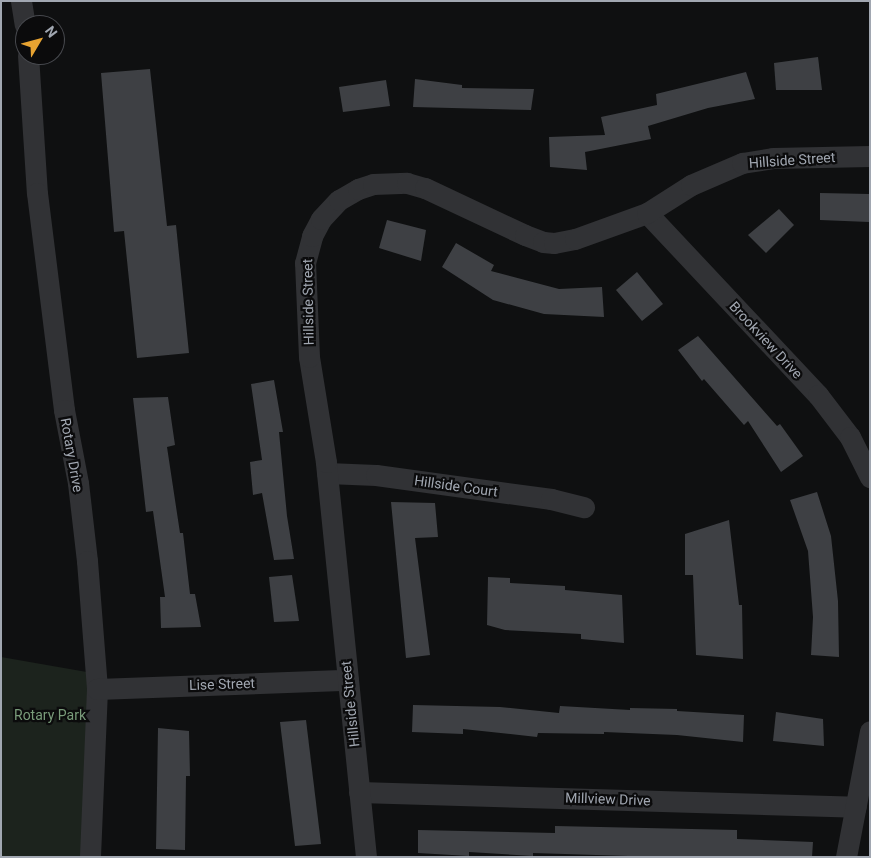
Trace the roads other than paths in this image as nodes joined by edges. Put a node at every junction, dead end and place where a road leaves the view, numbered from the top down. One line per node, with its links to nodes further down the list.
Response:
1 (21, 1): 2 (street)
2 (23, 15)
3 (29, 65): 10 (street, Rotary Drive)
4 (870, 156): 5 (street, Hillside Street)
5 (647, 213): 6 (street, Hillside Street); 7 (street, Brookview Drive)
6 (327, 473): 8 (street, Hillside Court); 9 (street, Hillside Street)
7 (870, 477)
8 (584, 507)
9 (348, 680): 10 (street, Lise Street); 12 (street, Hillside Street)
10 (97, 690): 14 (street, Rotary Drive)
11 (870, 732): 13 (street)
12 (359, 792): 13 (street, Millview Drive); 15 (street, Hillside Street)
13 (856, 807): 16 (street)
14 (90, 857)
15 (366, 857)
16 (846, 857)

